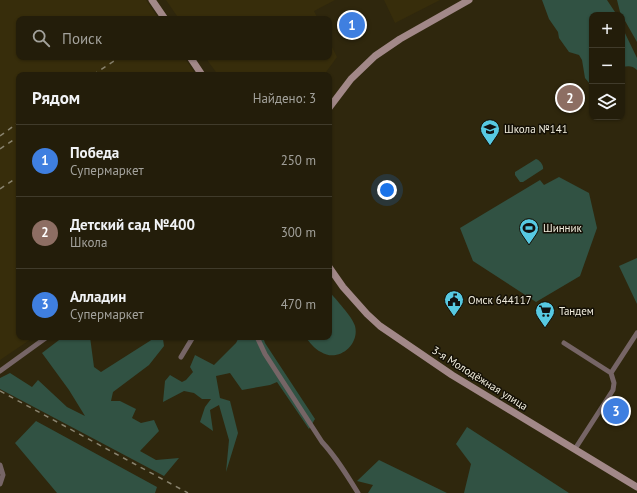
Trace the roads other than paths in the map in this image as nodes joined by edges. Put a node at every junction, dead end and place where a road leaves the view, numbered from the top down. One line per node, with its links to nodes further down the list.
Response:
1 (152, 0): 3 (main road)
2 (469, 0): 6 (main road)
3 (163, 16)
4 (192, 60): 5 (main road)
5 (200, 72)
6 (332, 104)
7 (332, 271): 16 (main road, 3-я Молодёжная улица)
8 (637, 333): 15 (street)
9 (43, 340): 14 (street)
10 (192, 340): 13 (street)
11 (258, 340): 20 (street)
12 (564, 343): 15 (street)
13 (181, 357)
14 (0, 371)
15 (611, 373): 16 (street)
16 (575, 449): 19 (main road, 3-я Молодёжная улица)
17 (0, 465): 18 (street)
18 (0, 484)
19 (637, 487)
20 (358, 493)

